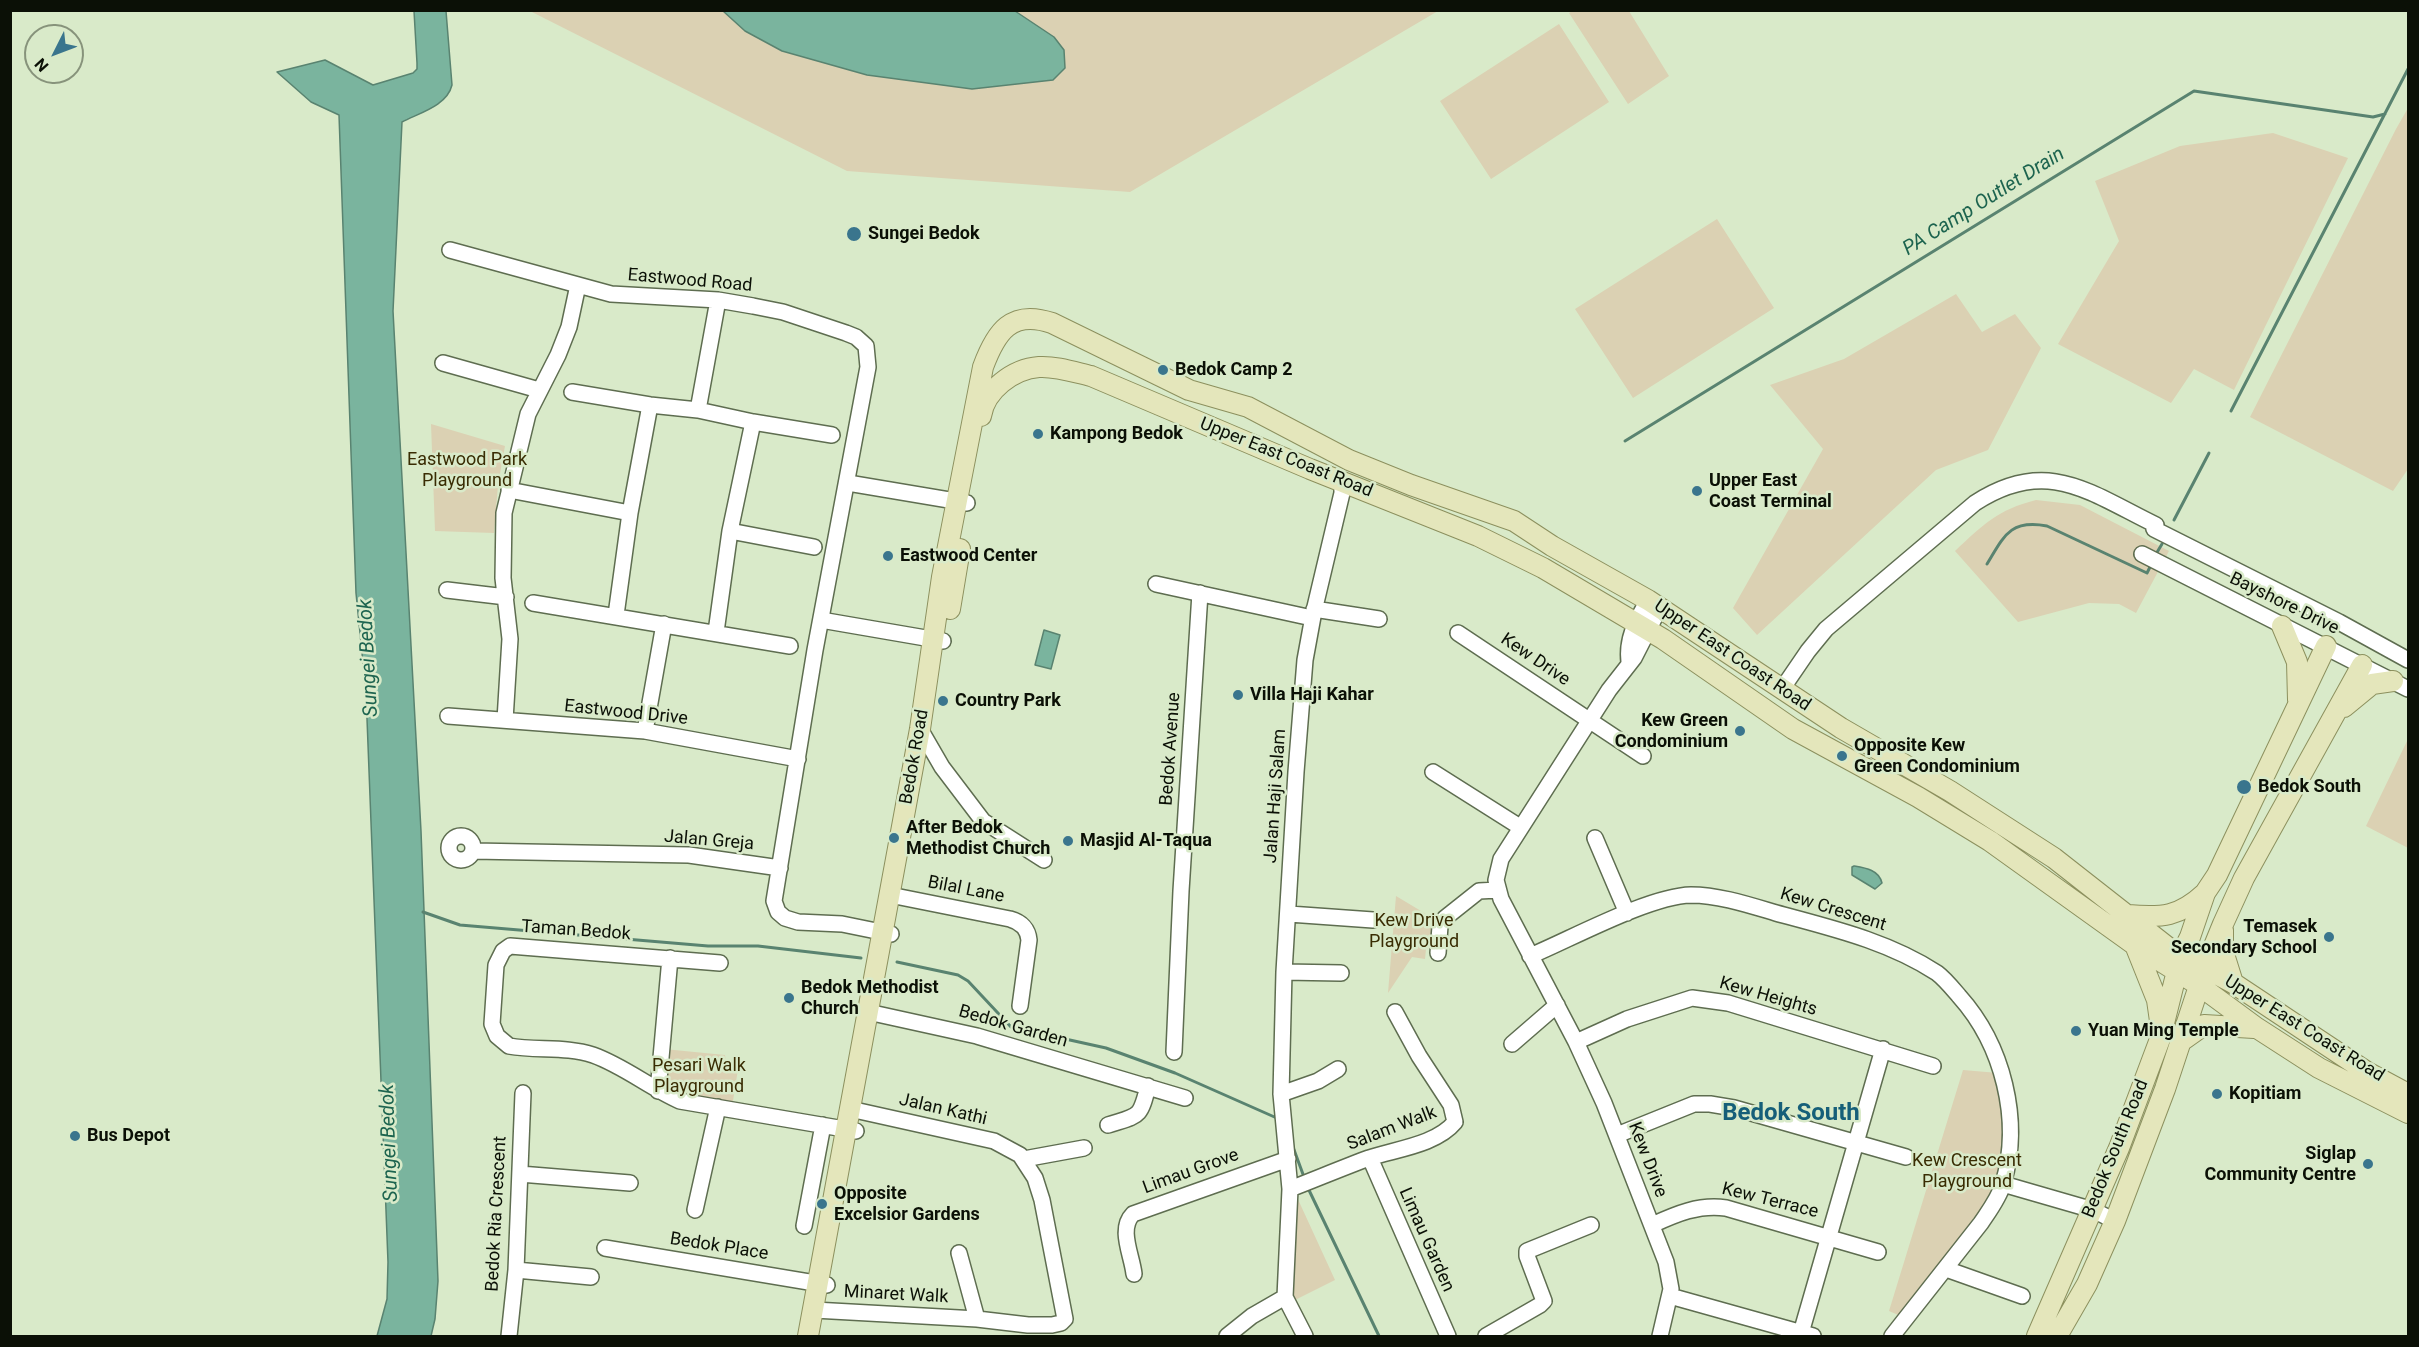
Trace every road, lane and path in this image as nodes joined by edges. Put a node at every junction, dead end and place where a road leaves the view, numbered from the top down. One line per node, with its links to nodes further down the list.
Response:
1 (450, 250): 2 (street, Eastwood Road)
2 (578, 285): 3 (street, Eastwood Road); 9 (street)
3 (718, 300): 12 (street); 15 (street, Eastwood Road)
4 (1007, 325): 5 (main road, Upper East Coast Road); 18 (main road, Bedok Road)
5 (1107, 350): 8 (main road); 28 (main road, Upper East Coast Road)
6 (443, 363): 9 (street)
7 (1009, 377): 8 (main road, Upper East Coast Road); 18 (main road, Bedok Road)
8 (1100, 380): 16 (main road, Upper East Coast Road)
9 (539, 390): 17 (street)
10 (572, 392): 11 (street)
11 (650, 405): 12 (street); 19 (street)
12 (698, 410): 13 (street)
13 (753, 422): 14 (street); 20 (street)
14 (832, 435)
15 (848, 478): 18 (street); 32 (street, Eastwood Road)
16 (1342, 482): 29 (street, Jalan Haji Salam); 36 (main road, Upper East Coast Road)
17 (509, 490): 19 (street); 26 (street)
18 (963, 497): 39 (main road, Bedok Road)
19 (630, 513): 30 (street)
20 (730, 531): 21 (street); 37 (street)
21 (814, 548)
22 (2142, 554): 35 (street, Bayshore Drive)
23 (1156, 584): 25 (street)
24 (447, 590): 26 (street)
25 (1200, 594): 29 (street); 91 (street, Bedok Avenue)
26 (506, 597): 49 (street)
27 (533, 603): 30 (street)
28 (1654, 604): 36 (street); 46 (main road, Upper East Coast Road)
29 (1313, 613): 31 (street); 66 (street, Jalan Haji Salam)
30 (616, 615): 34 (street)
31 (1379, 619)
32 (821, 620): 39 (street); 55 (street, Eastwood Road)
33 (2339, 622): 40 (street, Bayshore Drive); 42 (street); 46 (street, Bayshore Drive)
34 (664, 624): 37 (street); 52 (street)
35 (2282, 626): 42 (street, Bayshore Drive); 47 (main road)
36 (1642, 627): 50 (street); 71 (main road, Upper East Coast Road)
37 (716, 632): 41 (street)
38 (1458, 633): 50 (street, Kew Drive)
39 (938, 640): 53 (main road, Bedok Road)
40 (2374, 641): 43 (street, Bayshore Drive); 44 (street)
41 (790, 646)
42 (2326, 646): 44 (street, Bayshore Drive); 47 (main road)
43 (2409, 660)
44 (2362, 665): 45 (street, Bayshore Drive); 51 (main road)
45 (2401, 685): 51 (main road)
46 (1782, 689): 67 (main road, Upper East Coast Road)
47 (2298, 706): 63 (main road)
48 (448, 716): 49 (street, Eastwood Drive)
49 (506, 720): 52 (street, Eastwood Drive)
50 (1590, 720): 54 (street, Kew Drive); 57 (street)
51 (2327, 727): 69 (main road, Bedok South Road)
52 (645, 731): 55 (street, Eastwood Drive)
53 (923, 735): 60 (street); 64 (main road, Bedok Road)
54 (1643, 756)
55 (798, 759): 61 (street, Eastwood Road)
56 (1433, 772): 57 (street)
57 (1520, 827): 62 (street)
58 (1595, 838): 65 (street)
59 (473, 851): 61 (street, Jalan Greja)
60 (1044, 860)
61 (780, 868): 70 (street)
62 (1498, 890): 72 (street); 73 (street, Kew Drive)
63 (2205, 893): 67 (main road); 76 (main road, Bedok South Road)
64 (894, 896): 70 (main road, Bedok Road); 82 (street, Bilal Lane)
65 (1627, 913): 73 (street, Kew Crescent); 115 (street, Kew Crescent)
66 (1289, 914): 68 (street); 77 (street, Jalan Haji Salam)
67 (2128, 915): 76 (main road, Upper East Coast Road)
68 (1373, 920)
69 (2223, 924): 79 (main road, Bedok South Road); 80 (main road)
70 (886, 933): 84 (main road, Bedok Road)
71 (2135, 945): 76 (main road, Upper East Coast Road); 86 (main road)
72 (1438, 953)
73 (1530, 956): 81 (street, Kew Drive)
74 (670, 958): 75 (street, Taman Bedok); 95 (street); 95 (street, Taman Bedok)
75 (720, 963)
76 (2179, 964): 79 (main road, Upper East Coast Road); 86 (main road, Bedok South Road)
77 (1284, 972): 78 (street); 97 (street, Jalan Haji Salam)
78 (1341, 973)
79 (2202, 977): 80 (main road, Upper East Coast Road); 85 (main road, Upper East Coast Road); 88 (main road, Bedok South Road)
80 (2233, 983): 98 (main road, Upper East Coast Road)
81 (1557, 1005): 87 (street, Kew Drive); 89 (street)
82 (1020, 1006)
83 (1395, 1012): 110 (street, Salam Walk)
84 (872, 1013): 94 (street, Bedok Garden); 101 (main road, Bedok Road)
85 (2257, 1028): 88 (main road); 102 (main road, Upper East Coast Road)
86 (2160, 1039): 118 (main road, Bedok South Road)
87 (1576, 1042): 90 (street, Kew Heights); 106 (street, Kew Drive)
88 (2180, 1042): 119 (main road, Bedok South Road)
89 (1512, 1044)
90 (1883, 1049): 92 (street, Kew Heights); 107 (street)
91 (1174, 1052)
92 (1933, 1066)
93 (1338, 1069): 97 (street)
94 (1148, 1086): 99 (street, Bedok Garden); 104 (street)
95 (658, 1091): 100 (street, Taman Bedok)
96 (523, 1094): 113 (street, Bedok Ria Crescent)
97 (1281, 1094): 112 (street, Jalan Haji Salam)
98 (2409, 1094)
99 (1185, 1098)
100 (717, 1107): 103 (street, Taman Bedok); 117 (street)
101 (855, 1110): 105 (main road, Bedok Road); 111 (street, Jalan Kathi)
102 (2409, 1113)
103 (822, 1125): 105 (street, Taman Bedok); 121 (street)
104 (1108, 1125)
105 (852, 1130): 131 (main road, Bedok Road)
106 (1617, 1135): 107 (street); 120 (street, Kew Drive)
107 (1855, 1143): 109 (street); 123 (street)
108 (1084, 1149): 111 (street)
109 (1906, 1157)
110 (1370, 1158): 116 (street, Salam Walk); 143 (street, Limau Garden)
111 (1024, 1159): 136 (street, Minaret Walk)
112 (1288, 1159): 116 (street, Jalan Haji Salam); 129 (street, Limau Grove)
113 (519, 1174): 114 (street); 128 (street, Bedok Ria Crescent)
114 (630, 1183)
115 (2003, 1184): 118 (street); 127 (street, Kew Crescent)
116 (1290, 1189): 134 (street)
117 (695, 1210)
118 (2093, 1210): 119 (street); 147 (main road, Bedok South Road)
119 (2115, 1221): 148 (main road, Bedok South Road)
120 (1652, 1225): 123 (street, Kew Terrace); 132 (street, Kew Drive)
121 (804, 1226)
122 (1591, 1226): 144 (street)
123 (1828, 1237): 125 (street, Kew Terrace); 137 (street)
124 (605, 1248): 131 (street, Bedok Place)
125 (1878, 1252)
126 (959, 1253): 136 (street, Minaret Walk)
127 (1946, 1269): 133 (street); 146 (street, Kew Crescent)
128 (516, 1270): 130 (street); 138 (street, Bedok Ria Crescent)
129 (1134, 1274)
130 (591, 1277)
131 (822, 1284): 135 (main road, Bedok Road)
132 (1670, 1296): 137 (street); 145 (street, Kew Drive)
133 (2022, 1296)
134 (1285, 1297): 141 (street); 142 (street)
135 (818, 1311): 136 (street, Minaret Walk); 139 (main road, Bedok Road); 140 (main road, Bedok Road)
136 (976, 1319)
137 (1807, 1335)
138 (509, 1336)
139 (808, 1336)
140 (818, 1336)
141 (1227, 1336)
142 (1305, 1336)
143 (1448, 1336)
144 (1486, 1336)
145 (1660, 1336)
146 (1892, 1336)
147 (2037, 1336)
148 (2057, 1336)

